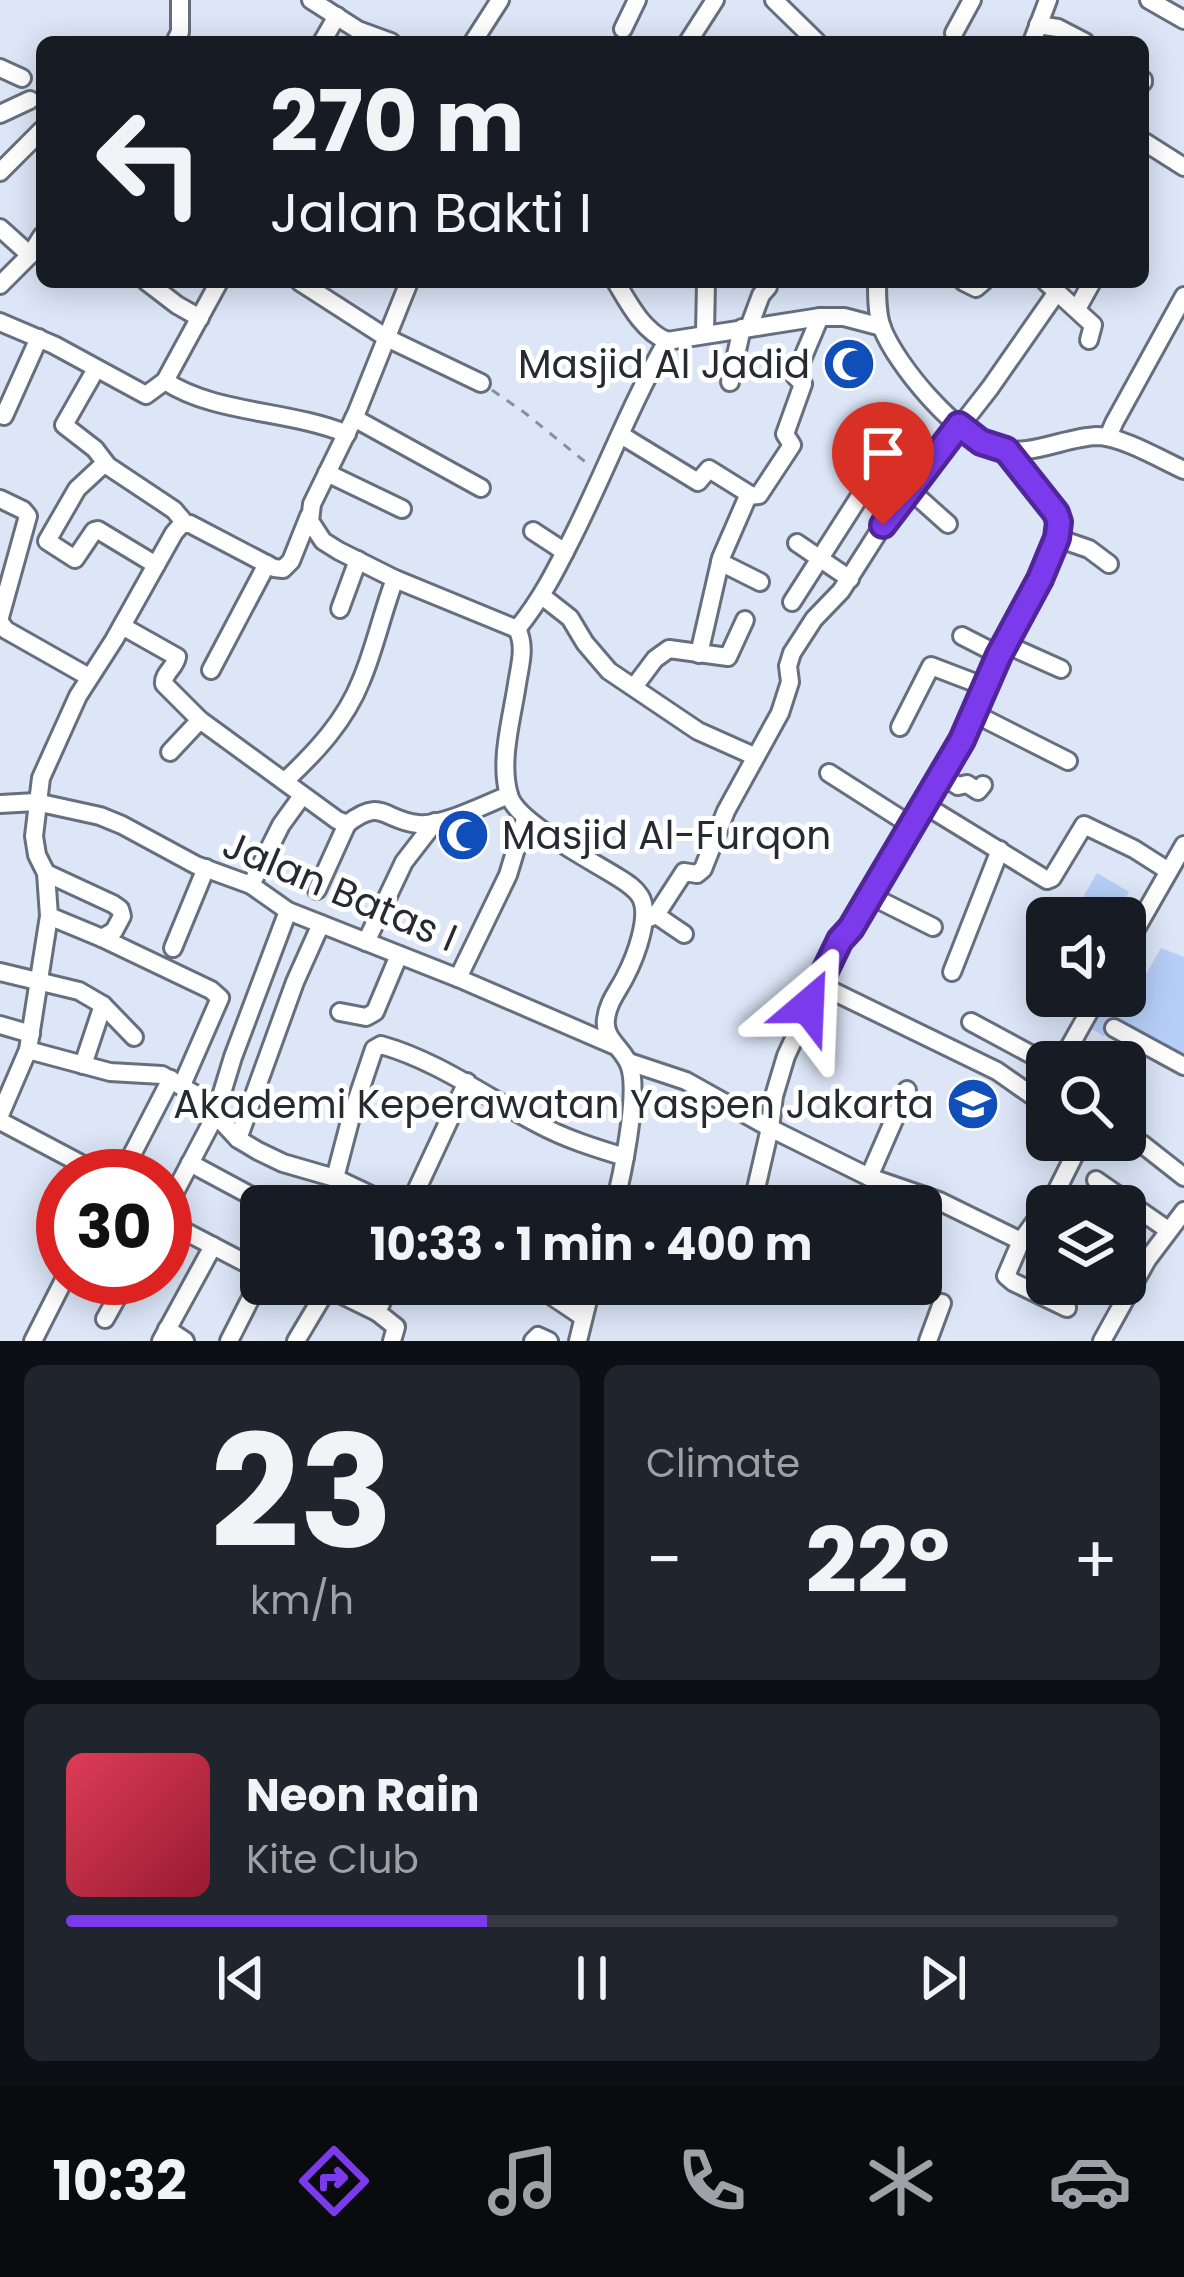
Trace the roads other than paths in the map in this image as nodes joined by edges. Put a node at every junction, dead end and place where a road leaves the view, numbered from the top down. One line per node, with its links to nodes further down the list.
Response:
1 (180, 0): 15 (street)
2 (311, 0): 10 (street)
3 (500, 0): 18 (street)
4 (638, 0): 12 (street)
5 (715, 0): 19 (street)
6 (774, 0): 20 (street)
7 (972, 0): 13 (street)
8 (1048, 0): 14 (street)
9 (1149, 0): 11 (street)
10 (338, 16): 16 (street); 17 (street)
11 (1184, 20)
12 (622, 29)
13 (954, 33)
14 (1035, 34): 21 (street)
15 (178, 36)
16 (326, 36)
17 (374, 36)
18 (477, 36)
19 (692, 36)
20 (811, 36)
21 (1073, 36)
22 (0, 68): 23 (street)
23 (22, 78)
24 (30, 100): 25 (street)
25 (0, 114)
26 (36, 136): 29 (street)
27 (1149, 145): 28 (street)
28 (1184, 167)
29 (0, 172)
30 (0, 228): 31 (street)
31 (36, 245)
32 (36, 248): 33 (street)
33 (0, 285)
34 (153, 288): 48 (street)
35 (215, 288): 48 (street)
36 (309, 288): 54 (street)
37 (407, 288): 54 (street)
38 (620, 288): 55 (street)
39 (706, 288): 52 (street)
40 (767, 288): 51 (street)
41 (880, 288): 50 (street)
42 (1051, 288): 62 (street)
43 (1053, 288): 46 (street)
44 (1089, 288): 46 (street)
45 (1183, 301): 65 (street)
46 (1078, 309): 56 (street)
47 (820, 317): 50 (street); 51 (street); 73 (street)
48 (200, 318): 58 (street)
49 (0, 322): 53 (street)
50 (882, 327): 62 (street)
51 (746, 328): 52 (street); 60 (street)
52 (705, 333): 55 (street)
53 (39, 338): 57 (street); 61 (street)
54 (387, 338): 59 (street); 63 (street)
55 (667, 340): 64 (street)
56 (1090, 340)
57 (96, 369): 58 (street); 67 (street)
58 (165, 381): 63 (street)
59 (481, 382)
60 (730, 382)
61 (4, 416)
62 (959, 425): 66 (street); 72 (street)
63 (351, 426): 69 (street); 70 (street)
64 (621, 435): 73 (street); 82 (street)
65 (1108, 437): 66 (street); 68 (street)
66 (1006, 450): 80 (street)
67 (105, 463): 77 (street); 88 (street)
68 (1184, 470)
69 (327, 473): 75 (street); 76 (street)
70 (481, 488)
71 (865, 488): 83 (street)
72 (911, 491): 78 (street); 90 (street)
73 (749, 494): 85 (street)
74 (0, 499): 92 (street)
75 (402, 509)
76 (309, 516): 84 (street); 86 (street)
77 (185, 523): 86 (street); 88 (street)
78 (948, 524)
79 (533, 531): 82 (street)
80 (1057, 538): 87 (street); 101 (street)
81 (796, 543): 83 (street)
82 (565, 552): 93 (street)
83 (818, 557): 90 (street); 94 (street)
84 (358, 560): 89 (street); 95 (street)
85 (720, 562): 91 (street); 102 (street)
86 (268, 564): 104 (street)
87 (1109, 564)
88 (156, 565): 98 (street)
89 (394, 579): 99 (street); 116 (street)
90 (850, 579): 112 (street)
91 (760, 582)
92 (3, 592): 96 (street)
93 (542, 596): 99 (street); 106 (street)
94 (792, 602)
95 (340, 609)
96 (0, 620): 105 (street)
97 (745, 620): 102 (street)
98 (122, 626): 105 (street); 109 (street)
99 (517, 629): 118 (street)
100 (962, 636): 101 (street)
101 (1002, 650): 103 (street); 107 (street)
102 (699, 654): 106 (street)
103 (1061, 668)
104 (211, 670)
105 (89, 676): 120 (street)
106 (634, 687): 112 (street)
107 (986, 687): 108 (street); 110 (street)
108 (974, 714): 113 (street); 115 (street)
109 (200, 720): 111 (street); 116 (street)
110 (900, 727)
111 (170, 752)
112 (754, 756): 138 (street)
113 (1068, 761)
114 (829, 773): 126 (street)
115 (940, 774): 117 (street); 122 (street)
116 (285, 781): 119 (street)
117 (983, 784)
118 (509, 795): 123 (street); 124 (street)
119 (302, 796): 125 (street); 132 (street)
120 (36, 802): 121 (street, Jalan Batas I); 129 (street, Jalan Batas I); 131 (street)
121 (0, 804)
122 (923, 804): 126 (street); 128 (street)
123 (525, 818): 138 (street); 148 (street)
124 (435, 822): 125 (street); 143 (street)
125 (347, 824): 133 (street)
126 (912, 826): 134 (street)
127 (1184, 845): 130 (street)
128 (1000, 850): 130 (street); 147 (street)
129 (206, 868): 132 (street, Jalan Batas I); 144 (street)
130 (1167, 870): 135 (street)
131 (46, 873): 137 (street); 142 (street)
132 (251, 885): 136 (street, Jalan Batas I)
133 (316, 890)
134 (868, 895): 140 (street); 150 (street)
135 (1146, 909)
136 (287, 911): 139 (street, Jalan Batas I); 166 (street)
137 (49, 916): 142 (street); 149 (street)
138 (650, 918): 141 (street); 159 (street)
139 (321, 924): 143 (street, Jalan Batas I); 169 (street)
140 (933, 927)
141 (684, 934)
142 (102, 938): 162 (street)
143 (366, 942): 145 (street, Jalan Batas I)
144 (173, 948)
145 (399, 955): 148 (street, Jalan Batas I); 152 (street)
146 (0, 972): 149 (street)
147 (952, 972)
148 (458, 978): 159 (street, Jalan Batas I)
149 (40, 981): 151 (street); 157 (street)
150 (820, 985): 164 (street); 168 (street)
151 (103, 1005): 156 (street); 160 (street)
152 (340, 1012)
153 (971, 1022): 158 (street)
154 (0, 1025): 157 (street)
155 (1114, 1028): 161 (street)
156 (134, 1037)
157 (30, 1042): 160 (street); 167 (street)
158 (1026, 1052)
159 (623, 1054): 168 (street, Jalan Batas I); 173 (street)
160 (83, 1065): 162 (street)
161 (1184, 1066)
162 (176, 1082): 166 (street); 172 (street)
163 (467, 1082): 173 (street); 178 (street); 181 (street)
164 (1026, 1088)
165 (907, 1090): 176 (street)
166 (215, 1116): 169 (street); 174 (street)
167 (0, 1118): 171 (street)
168 (770, 1128): 176 (street, Jalan Batas I); 183 (street)
169 (238, 1139): 178 (street)
170 (1146, 1147): 177 (street)
171 (56, 1149)
172 (137, 1149)
173 (625, 1157): 182 (street)
174 (192, 1159)
175 (192, 1164): 184 (street)
176 (869, 1177): 189 (street, Jalan Batas I)
177 (1184, 1177)
178 (335, 1178): 180 (street)
179 (1096, 1180): 186 (street)
180 (346, 1185)
181 (420, 1185)
182 (619, 1185)
183 (757, 1185)
184 (240, 1190)
185 (1184, 1211): 186 (street)
186 (1168, 1230): 191 (street)
187 (192, 1235): 190 (street)
188 (1026, 1236): 189 (street)
189 (1021, 1241): 203 (street)
190 (213, 1246): 192 (street); 207 (street)
191 (1146, 1254)
192 (240, 1262)
193 (51, 1305): 209 (street)
194 (112, 1305): 206 (street)
195 (246, 1305): 211 (street)
196 (318, 1305): 208 (street)
197 (364, 1305): 204 (street)
198 (380, 1305): 204 (street)
199 (566, 1305): 205 (street)
200 (587, 1305): 205 (street)
201 (941, 1305): 216 (street)
202 (1117, 1305): 217 (street)
203 (1067, 1308)
204 (377, 1312): 212 (street)
205 (584, 1317): 215 (street)
206 (105, 1318)
207 (164, 1335): 210 (street)
208 (299, 1340)
209 (33, 1341)
210 (185, 1341)
211 (229, 1341)
212 (392, 1341)
213 (532, 1341): 214 (street)
214 (549, 1341)
215 (578, 1341)
216 (928, 1341)
217 (1102, 1341)

